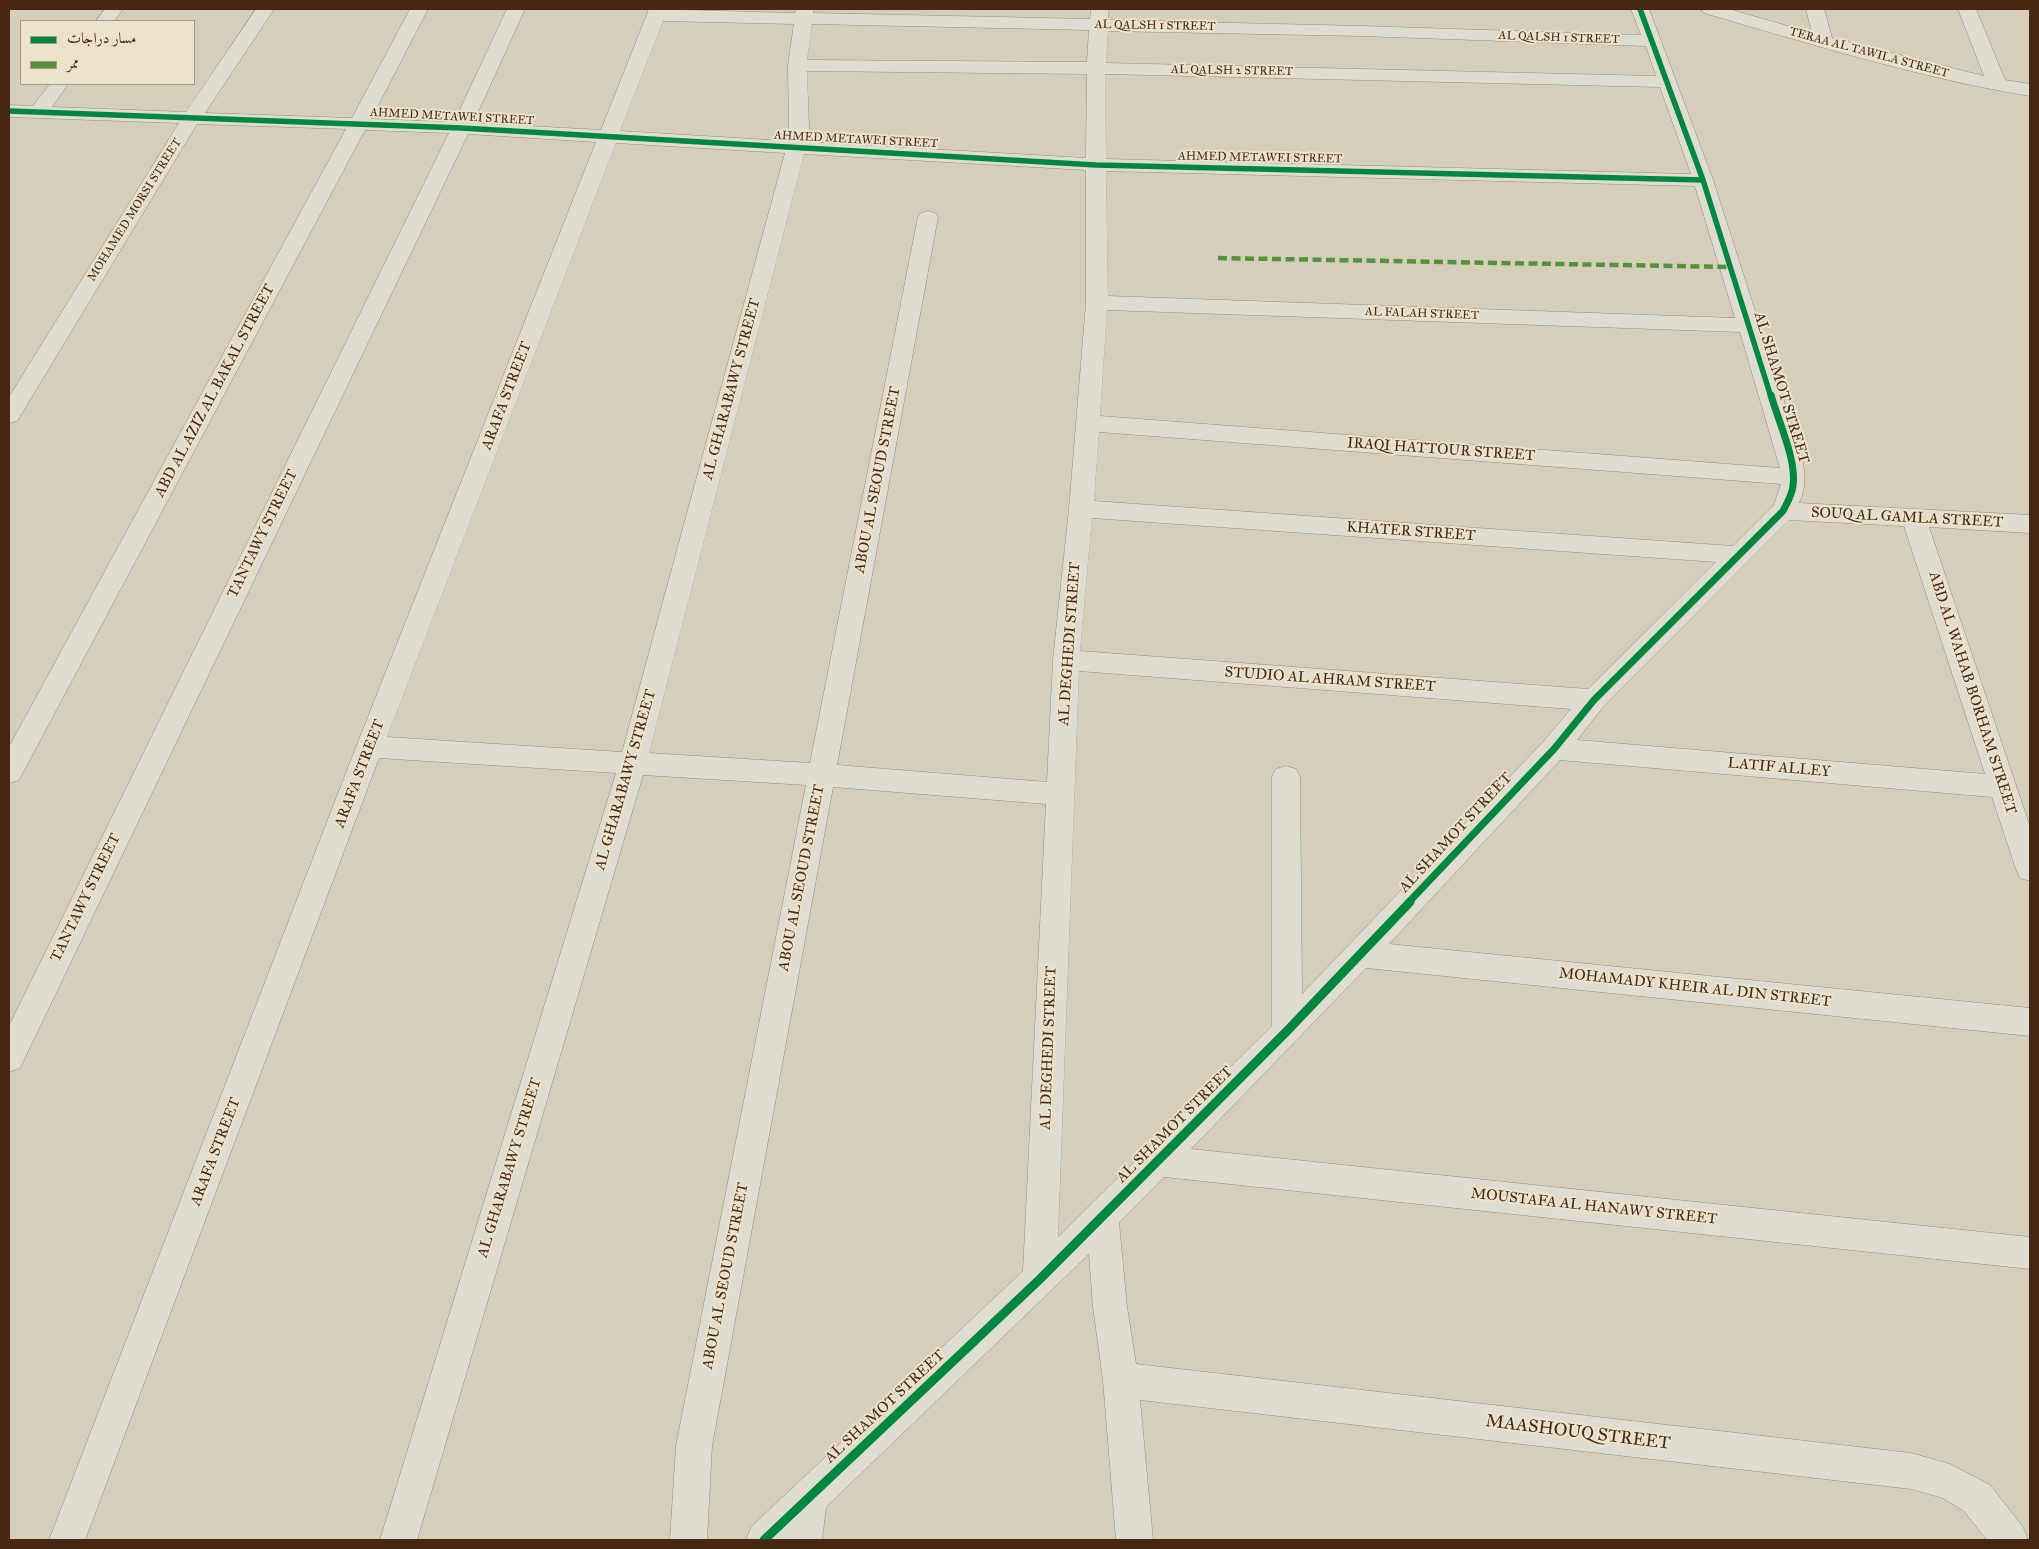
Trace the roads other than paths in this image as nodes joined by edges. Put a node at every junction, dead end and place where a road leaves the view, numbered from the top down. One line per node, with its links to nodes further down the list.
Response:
1 (114, 9): 12 (street)
2 (265, 9): 23 (street, MOHAMED MORSI STREET)
3 (419, 9): 24 (street, ABD AL AZIZ AL BAKAL STREET)
4 (516, 9): 25 (street, TANTAWY STREET)
5 (1640, 9): 13 (street, AL SHAMOT STREET)
6 (1710, 9): 14 (street, TERAA AL TAWILA STREET)
7 (1815, 9): 14 (street)
8 (1967, 9): 18 (street)
9 (657, 12): 10 (street, AL QALSH 1 STREET); 26 (street, ARAFA STREET)
10 (804, 14): 11 (street, AL QALSH 1 STREET); 15 (street, AL GHARABAWY STREET)
11 (1099, 17): 13 (street, AL QALSH 1 STREET); 16 (street, AL DEGHEDI STREET)
12 (106, 20)
13 (1653, 41): 17 (street, AL SHAMOT STREET)
14 (1824, 42): 18 (street, TERAA AL TAWILA STREET)
15 (797, 65): 16 (street, AL QALSH 2 STREET); 27 (street, AL GHARABAWY STREET)
16 (1096, 68): 17 (street, AL QALSH 2 STREET); 28 (street, AL DEGHEDI STREET)
17 (1667, 82): 29 (street, AL SHAMOT STREET)
18 (1997, 84): 20 (street, TERAA AL TAWILA STREET)
19 (58, 85): 22 (street)
20 (2030, 90)
21 (9, 111): 22 (street, AHMED METAWEI STREET)
22 (39, 112): 23 (street, AHMED METAWEI STREET)
23 (192, 117): 24 (street, AHMED METAWEI STREET); 33 (street, MOHAMED MORSI STREET)
24 (359, 124): 25 (street, AHMED METAWEI STREET); 46 (street, ABD AL AZIZ AL BAKAL STREET)
25 (461, 128): 26 (street, AHMED METAWEI STREET); 55 (street, TANTAWY STREET)
26 (608, 135): 27 (street, AHMED METAWEI STREET); 43 (street, ARAFA STREET)
27 (796, 147): 28 (street, AHMED METAWEI STREET); 45 (street, AL GHARABAWY STREET)
28 (1096, 165): 29 (street, AHMED METAWEI STREET); 31 (street, AL DEGHEDI STREET)
29 (1702, 180): 32 (street, AL SHAMOT STREET)
30 (928, 217): 47 (street, ABOU AL SEOUD STREET)
31 (1097, 303): 32 (street, AL FALAH STREET); 34 (street, AL DEGHEDI STREET)
32 (1748, 325): 35 (street, AL SHAMOT STREET)
33 (9, 415)
34 (1088, 423): 35 (street, IRAQI HATTOUR STREET); 36 (street, AL DEGHEDI STREET)
35 (1794, 477): 37 (street, AL SHAMOT STREET)
36 (1081, 509): 40 (street, KHATER STREET); 41 (street, AL DEGHEDI STREET)
37 (1784, 511): 38 (street, SOUQ AL GAMLA STREET); 40 (street, AL SHAMOT STREET)
38 (1913, 517): 39 (street, SOUQ AL GAMLA STREET); 49 (street, ABD AL WAHAB BORHAM STREET)
39 (2030, 524)
40 (1740, 555): 42 (street, AL SHAMOT STREET)
41 (1066, 660): 42 (street, STUDIO AL AHRAM STREET); 50 (street, AL DEGHEDI STREET)
42 (1594, 700): 44 (street, AL SHAMOT STREET)
43 (370, 747): 45 (street); 62 (street, ARAFA STREET)
44 (1554, 749): 49 (street, LATIF ALLEY); 52 (street, AL SHAMOT STREET)
45 (633, 762): 47 (street); 63 (street, AL GHARABAWY STREET)
46 (9, 772)
47 (821, 775): 50 (street); 64 (street, ABOU AL SEOUD STREET)
48 (1286, 777): 54 (street)
49 (2003, 787): 51 (street, ABD AL WAHAB BORHAM STREET)
50 (1060, 794): 59 (street, AL DEGHEDI STREET)
51 (2030, 869)
52 (1360, 954): 53 (street, MOHAMADY KHEIR AL DIN STREET); 54 (street, AL SHAMOT STREET)
53 (2030, 1022)
54 (1287, 1031): 56 (street, AL SHAMOT STREET)
55 (9, 1058)
56 (1157, 1161): 57 (street, AL SHAMOT STREET); 58 (street, MOUSTAFA AL HANAWY STREET)
57 (1102, 1217): 59 (street, AL SHAMOT STREET); 60 (street)
58 (2030, 1253)
59 (1040, 1279): 61 (street, AL SHAMOT STREET)
60 (1120, 1380): 67 (street); 68 (street, MAASHOUQ STREET)
61 (808, 1500): 65 (street, AL SHAMOT STREET); 66 (street)
62 (67, 1540)
63 (398, 1540)
64 (688, 1540)
65 (764, 1540)
66 (804, 1540)
67 (1134, 1540)
68 (2010, 1540)

